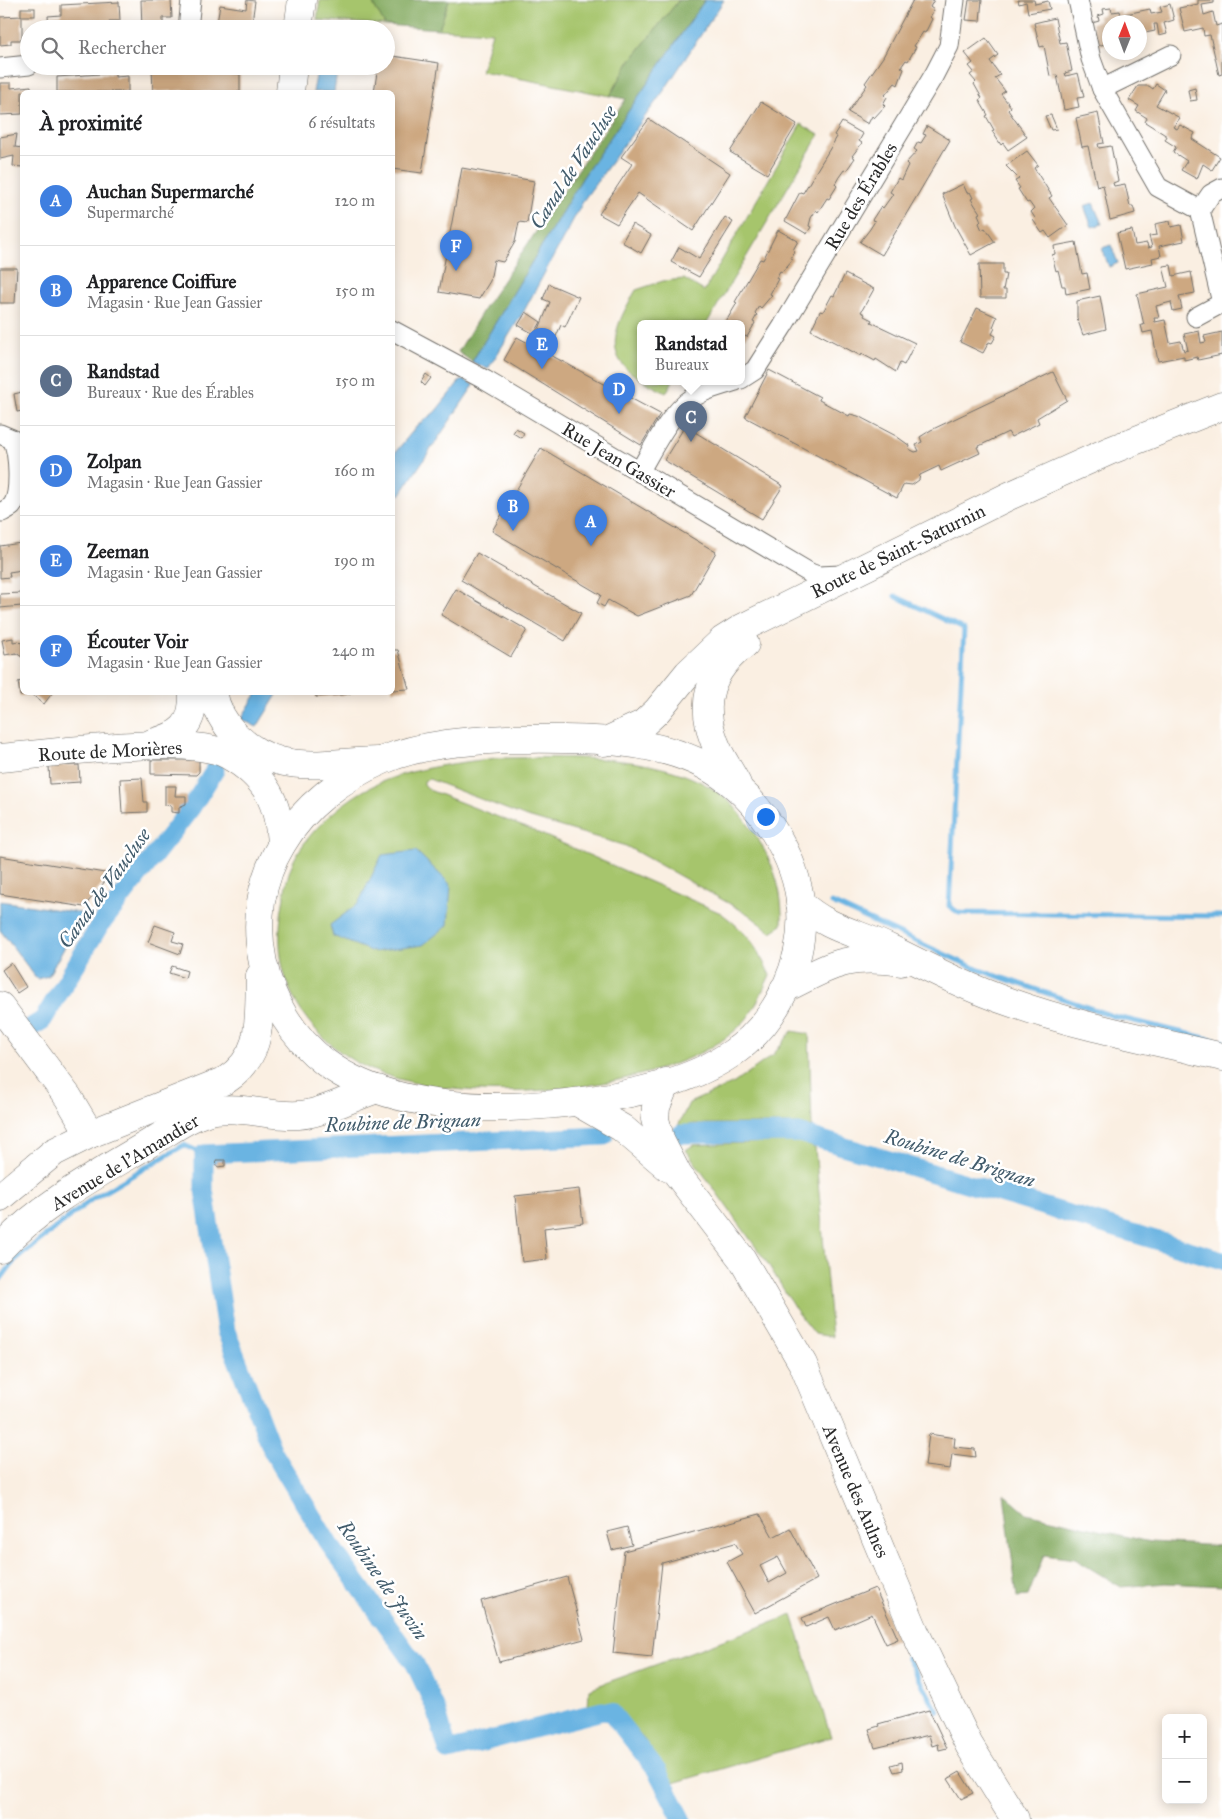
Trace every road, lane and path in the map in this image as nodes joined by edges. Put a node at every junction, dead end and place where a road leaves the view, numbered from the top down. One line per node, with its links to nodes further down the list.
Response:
1 (191, 0): 5 (street)
2 (302, 0): 6 (main road)
3 (956, 0): 18 (street, Rue des Érables)
4 (1078, 0): 11 (street)
5 (189, 20)
6 (299, 20)
7 (1171, 55): 11 (street)
8 (20, 66): 9 (street)
9 (0, 68)
10 (292, 75): 12 (main road)
11 (1102, 89): 14 (street)
12 (290, 90)
13 (1222, 188): 14 (street)
14 (1200, 210): 15 (street)
15 (1222, 303): 16 (street)
16 (1196, 318)
17 (395, 332): 23 (street, Rue Jean Gassier)
18 (745, 376)
19 (724, 385): 23 (street)
20 (1222, 406): 25 (main road, Route de Saint-Saturnin)
21 (1222, 424): 32 (main road, Route de Saint-Saturnin)
22 (0, 434): 24 (street)
23 (639, 472): 25 (street, Rue Jean Gassier)
24 (2, 512)
25 (849, 575): 27 (main road, Route de Saint-Saturnin)
26 (200, 696): 28 (main road); 29 (main road); 31 (main road)
27 (604, 742): 31 (main road); 32 (main road)
28 (143, 745): 29 (main road, Route de Morières); 30 (main road, Route de Morières)
29 (227, 755): 33 (main road, Route de Morières)
30 (0, 758)
31 (382, 761): 33 (main road)
32 (738, 788): 34 (main road)
33 (281, 845): 35 (main road)
34 (800, 903): 36 (main road); 37 (main road)
35 (262, 960): 41 (main road); 43 (main road, Avenue de l'Amandier)
36 (920, 965): 37 (main road); 39 (main road)
37 (784, 989): 40 (main road)
38 (3, 1010): 43 (main road)
39 (1222, 1057)
40 (666, 1082): 42 (main road); 44 (main road, Avenue des Aulnes)
41 (378, 1088): 42 (main road); 46 (main road, Avenue de l'Amandier)
42 (577, 1102): 44 (main road, Avenue des Aulnes)
43 (90, 1134): 45 (main road, Avenue de l'Amandier); 46 (main road)
44 (678, 1175): 47 (main road, Avenue des Aulnes)
45 (0, 1197)
46 (1, 1248)
47 (1015, 1819)

